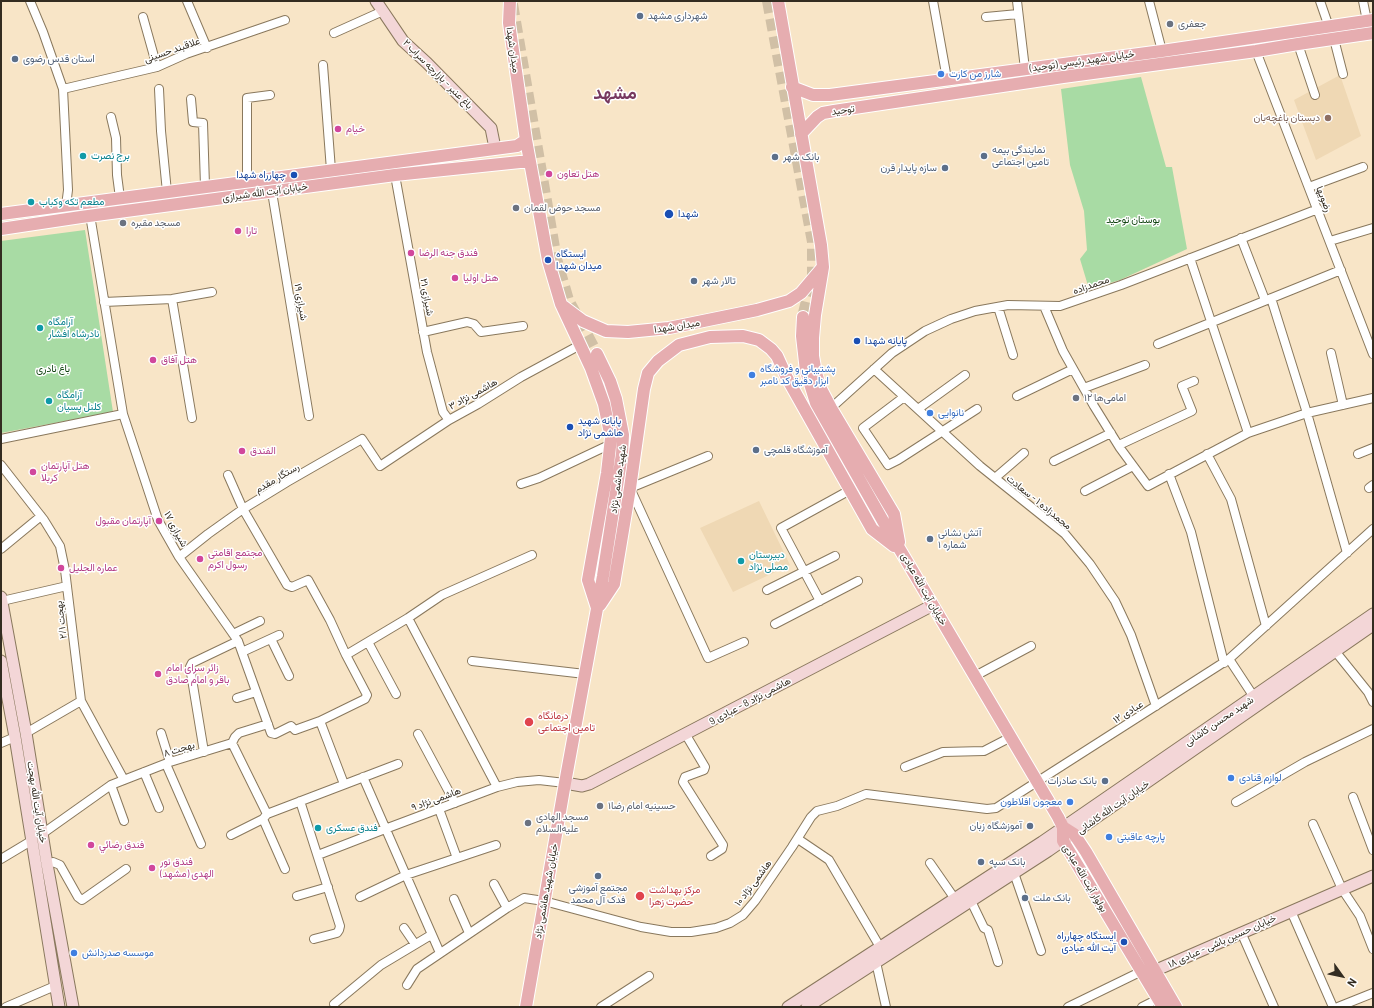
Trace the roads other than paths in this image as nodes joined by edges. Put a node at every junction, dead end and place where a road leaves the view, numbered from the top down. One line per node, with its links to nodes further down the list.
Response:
1 (30, 1): 33 (street)
2 (187, 1): 24 (street)
3 (376, 1): 12 (main road, باغ عنبر - بازارچه سراب ۲)
4 (505, 1): 18 (main road)
5 (510, 1): 18 (main road, میدان شهدا)
6 (778, 1): 32 (main road)
7 (933, 1): 31 (street)
8 (1017, 1): 13 (street)
9 (1149, 1): 25 (street)
10 (1320, 1): 19 (street)
11 (1363, 1): 17 (street)
12 (382, 11): 20 (street); 42 (main road, باغ عنبر - بازارچه سراب ۲)
13 (1018, 14): 15 (street); 29 (street)
14 (143, 17): 28 (street)
15 (986, 17)
16 (285, 20): 24 (street, علاقبند حسینی)
17 (1370, 21): 19 (main road, خیابان شهید رئیسی (توحید))
18 (509, 23): 41 (main road, میدان شهدا)
19 (1329, 27): 25 (main road, خیابان شهید رئیسی (توحید))
20 (334, 33)
21 (1373, 33): 22 (main road, خیابان شهید رئیسی (توحید))
22 (1334, 39): 23 (main road, خیابان شهید رئیسی (توحید)); 30 (street)
23 (1298, 44): 26 (main road, خیابان شهید رئیسی (توحید)); 36 (street)
24 (207, 48): 28 (street, علاقبند حسینی)
25 (1162, 51): 29 (main road, خیابان شهید رئیسی (توحید))
26 (1256, 51): 38 (main road, خیابان شهید رئیسی (توحید)); 49 (street, رضویها)
27 (323, 65): 45 (street)
28 (157, 67): 33 (street, علاقبند حسینی)
29 (1025, 69): 31 (main road, خیابان شهید رئیسی (توحید))
30 (1343, 74)
31 (946, 79): 32 (main road, خیابان شهید رئیسی (توحید))
32 (792, 87): 40 (main road)
33 (63, 89): 53 (street)
34 (159, 89): 50 (street)
35 (270, 95): 47 (street)
36 (1315, 95)
37 (191, 99): 48 (street)
38 (868, 106): 40 (main road, توحید)
39 (111, 117): 52 (street)
40 (801, 134): 62 (main road)
41 (526, 140): 42 (main road, خیابان آیت الله شیرازی); 43 (main road, میدان شهدا)
42 (495, 148): 45 (main road, خیابان آیت الله شیرازی)
43 (530, 162): 46 (main road, خیابان آیت الله شیرازی); 68 (main road, میدان شهدا)
44 (1363, 167): 49 (street)
45 (331, 170): 47 (main road, خیابان آیت الله شیرازی)
46 (395, 175): 51 (main road, خیابان آیت الله شیرازی); 74 (street, شیرازی ۲۱)
47 (247, 181): 48 (main road, خیابان آیت الله شیرازی)
48 (205, 186): 50 (main road, خیابان آیت الله شیرازی)
49 (1309, 187): 54 (street, رضویها)
50 (167, 192): 52 (main road, خیابان آیت الله شیرازی)
51 (272, 192): 56 (main road, خیابان آیت الله شیرازی); 97 (street, شیرازی ۱۹)
52 (120, 198): 53 (main road, خیابان آیت الله شیرازی)
53 (66, 206): 55 (main road, خیابان آیت الله شیرازی)
54 (1318, 209): 59 (street, محمدزاده); 60 (street, رضویها)
55 (1, 214)
56 (90, 216): 58 (main road, خیابان آیت الله شیرازی); 67 (street, شیرازی ۱۷)
57 (1373, 228): 60 (street)
58 (1, 229)
59 (1241, 238): 61 (street, محمدزاده); 66 (street)
60 (1330, 241): 63 (street, رضویها)
61 (1190, 258): 70 (street, محمدزاده); 72 (street)
62 (823, 267): 68 (main road, میدان شهدا); 92 (main road, خیابان آیت الله عبادی)
63 (1341, 270): 66 (street); 77 (street, رضویها)
64 (212, 292): 65 (street)
65 (172, 299): 67 (street); 98 (street)
66 (1268, 299): 72 (street); 95 (street)
67 (104, 302): 96 (street, شیرازی ۱۷)
68 (561, 304): 76 (main road)
69 (998, 306): 70 (street, محمدزاده); 81 (street); 83 (street, محمدزاده)
70 (1044, 306): 84 (street)
71 (803, 317): 126 (main road)
72 (1210, 322): 75 (street); 102 (street)
73 (523, 326): 74 (street)
74 (423, 332): 99 (street, شیرازی ۲۱)
75 (1158, 344)
76 (580, 345): 99 (street, هاشمی نژاد ۳); 104 (main road)
77 (1371, 345): 80 (street, رضویها)
78 (1331, 353): 91 (street)
79 (597, 354): 138 (main road, شهید هاشمی نژاد)
80 (1373, 354)
81 (1013, 355)
82 (1145, 365): 87 (street)
83 (874, 369): 88 (street, محمدزاده ۱ - سعادت); 92 (street, محمدزاده)
84 (1073, 369): 87 (street); 89 (street)
85 (964, 375): 93 (street)
86 (1194, 381): 105 (street)
87 (1084, 388): 101 (street)
88 (904, 396): 93 (street, محمدزاده ۱ - سعادت); 100 (street)
89 (1017, 396)
90 (1373, 398): 91 (street)
91 (1343, 405): 95 (street)
92 (830, 408): 126 (main road, خیابان آیت الله عبادی)
93 (918, 409): 100 (street, محمدزاده ۱ - سعادت)
94 (977, 409): 100 (street)
95 (1306, 413): 102 (street); 127 (street)
96 (123, 414): 103 (street); 130 (street, شیرازی ۱۷)
97 (310, 416)
98 (192, 418)
99 (449, 420): 113 (street, هاشمی نژاد ۳)
100 (942, 432): 117 (street, محمدزاده ۱ - سعادت)
101 (1111, 433): 105 (street); 111 (street)
102 (1248, 433): 108 (street)
103 (1, 439)
104 (611, 444): 118 (street); 138 (main road)
105 (1119, 445): 114 (street)
106 (1373, 448): 109 (street)
107 (1024, 453): 117 (street)
108 (1207, 454): 115 (street); 143 (street)
109 (1358, 454)
110 (708, 456): 119 (street)
111 (1054, 461)
112 (1, 465): 123 (street, بهجت ۲/۱)
113 (380, 466): 122 (street, رستگار مقدم)
114 (1133, 466): 115 (street); 121 (street)
115 (1169, 474): 156 (street)
116 (228, 475): 122 (street)
117 (995, 478): 167 (street, محمدزاده ۱ - سعادت)
118 (521, 484)
119 (630, 488): 120 (main road); 138 (main road); 149 (street)
120 (850, 490): 126 (main road); 131 (street)
121 (1085, 491)
122 (243, 509): 130 (street, رستگار مقدم); 153 (street)
123 (41, 516): 125 (street); 133 (street, بهجت ۲/۱)
124 (1373, 529): 127 (street, عبادی ۱۲)
125 (1, 549)
126 (901, 552): 137 (main road, خیابان آیت الله عبادی)
127 (1347, 553): 143 (street, عبادی ۱۲)
128 (532, 555): 140 (street)
129 (835, 556): 131 (street)
130 (179, 557): 146 (street, شیرازی ۱۷)
131 (805, 572): 134 (street); 136 (street)
132 (858, 581): 136 (street)
133 (67, 586): 135 (street); 165 (street, بهجت ۲/۱)
134 (767, 590)
135 (1, 599): 171 (main road, خیابان آیت الله بهجت)
136 (820, 601): 142 (street)
137 (933, 605): 159 (main road, خیابان آیت الله عبادی); 174 (main road, هاشمی نژاد 8 - عبادی 9)
138 (597, 609): 157 (main road, خیابان شهید هاشمی نژاد)
139 (1373, 614): 163 (main road, شهید محسن کاشانی)
140 (408, 618): 148 (street); 190 (street)
141 (260, 621): 146 (street)
142 (775, 624)
143 (1266, 626): 156 (street, عبادی ۱۲)
144 (1373, 626): 151 (main road, خیابان آیت الله کاشانی)
145 (280, 635): 147 (street)
146 (235, 637): 152 (street, شیرازی ۱۷); 179 (street)
147 (271, 639): 152 (street); 158 (street)
148 (368, 642): 153 (street); 162 (street)
149 (744, 642)
150 (1031, 646): 159 (street)
151 (1335, 651): 160 (street); 204 (main road, خیابان آیت الله کاشانی)
152 (242, 652): 161 (street, شیرازی ۱۷)
153 (346, 655): 168 (street)
154 (1, 661): 175 (main road, خیابان آیت الله بهجت)
155 (472, 661): 157 (street)
156 (1227, 661): 163 (street); 167 (street, عبادی ۱۲)
157 (585, 674): 187 (main road, خیابان شهید هاشمی نژاد)
158 (289, 676)
159 (975, 676): 176 (main road, خیابان آیت الله عبادی)
160 (1371, 691): 166 (street)
161 (256, 692): 164 (street); 169 (street, شیرازی ۱۷)
162 (396, 694)
163 (1254, 697): 201 (main road, شهید محسن کاشانی)
164 (237, 698)
165 (81, 701): 171 (street); 185 (street, بهجت ۲/۱)
166 (1373, 702)
167 (1156, 706): 186 (street, عبادی ۱۲)
168 (320, 720): 169 (street); 188 (street)
169 (268, 724): 177 (street, بهجت ۸)
170 (1373, 729): 193 (street)
171 (26, 732): 203 (main road, خیابان آیت الله بهجت)
172 (161, 733): 180 (street)
173 (418, 734): 194 (street)
174 (686, 735): 187 (main road, هاشمی نژاد 8 - عبادی 9); 213 (street)
175 (15, 737): 178 (street); 207 (main road, خیابان آیت الله بهجت)
176 (1011, 737): 182 (street); 186 (main road, خیابان آیت الله عبادی)
177 (232, 743): 179 (street, بهجت ۸); 198 (street)
178 (1, 744)
179 (204, 752): 180 (street, بهجت ۸)
180 (168, 763): 183 (street, بهجت ۸); 209 (street)
181 (398, 764): 184 (street)
182 (905, 768)
183 (144, 772): 185 (street, بهجت ۸); 196 (street)
184 (363, 777): 188 (street); 202 (street)
185 (124, 780): 189 (street, بهجت ۸)
186 (1037, 782): 195 (street, عبادی ۱۲); 201 (main road, خیابان آیت الله عبادی)
187 (564, 783): 190 (street, هاشمی نژاد ۹); 231 (main road, خیابان شهید هاشمی نژاد)
188 (344, 784): 192 (street)
189 (111, 785): 199 (street); 203 (street, بهجت ۸)
190 (497, 787): 194 (street, هاشمی نژاد ۹)
191 (1353, 797): 211 (street)
192 (300, 801): 198 (street); 212 (street)
193 (1236, 802)
194 (455, 803): 197 (street, هاشمی نژاد ۹)
195 (837, 806): 206 (street, هاشمی نژاد ۱۰)
196 (159, 808)
197 (439, 809): 202 (street, هاشمی نژاد ۹); 214 (street)
198 (265, 816): 205 (street); 219 (street)
199 (124, 821)
200 (1313, 824): 225 (street)
201 (1063, 827): 204 (main road, بولوار آیت الله عبادی); 208 (main road, بولوار آیت الله عبادی); 229 (main road, خیابان آیت الله کاشانی)
202 (385, 828): 212 (street, هاشمی نژاد ۹); 221 (street)
203 (42, 834): 217 (main road, خیابان آیت الله بهجت)
204 (1074, 834): 208 (main road, خیابان آیت الله کاشانی); 246 (main road, بولوار آیت الله عبادی)
205 (231, 835)
206 (798, 839): 231 (street, هاشمی نژاد ۱۰); 240 (street)
207 (31, 841): 215 (street); 249 (main road, خیابان آیت الله بهجت)
208 (1063, 841): 220 (main road, خیابان آیت الله کاشانی); 246 (main road, بولوار آیت الله عبادی)
209 (200, 844)
210 (496, 845): 214 (street)
211 (1373, 850)
212 (318, 855): 224 (street)
213 (711, 856)
214 (457, 858): 221 (street)
215 (1, 859)
216 (930, 863): 229 (street)
217 (46, 864): 218 (street); 255 (main road, خیابان آیت الله بهجت)
218 (126, 869)
219 (285, 869)
220 (1014, 873): 230 (main road, خیابان آیت الله کاشانی); 242 (street)
221 (406, 875): 227 (street); 237 (street)
222 (1373, 876): 225 (main road, خیابان حسین باشی - عبادی ۱۸)
223 (494, 884): 232 (street)
224 (328, 887): 226 (street); 238 (street)
225 (1342, 889): 233 (main road, خیابان حسین باشی - عبادی ۱۸); 241 (street)
226 (297, 896)
227 (360, 897)
228 (454, 899): 236 (street)
229 (955, 899): 240 (main road, خیابان آیت الله کاشانی)
230 (971, 901): 244 (main road, خیابان آیت الله کاشانی); 245 (street)
231 (544, 902): 232 (street, هاشمی نژاد ۱۰); 256 (main road, خیابان شهید هاشمی نژاد)
232 (507, 908): 236 (street, هاشمی نژاد ۱۰)
233 (1291, 911): 235 (main road, خیابان حسین باشی - عبادی ۱۸); 265 (street)
234 (404, 928): 239 (street)
235 (1241, 932): 246 (main road, خیابان حسین باشی - عبادی ۱۸); 264 (street)
236 (469, 933): 243 (street, هاشمی نژاد ۱۰)
237 (431, 935): 239 (street); 243 (street)
238 (314, 939)
239 (415, 944): 252 (street)
240 (880, 947): 258 (main road, خیابان آیت الله کاشانی)
241 (1373, 950)
242 (1041, 952)
243 (440, 953): 248 (street, هاشمی نژاد ۱۰)
244 (876, 962): 259 (main road, خیابان آیت الله کاشانی); 260 (street)
245 (998, 962)
246 (1148, 971): 251 (main road, بولوار آیت الله عبادی); 261 (street); 263 (main road, بولوار آیت الله عبادی)
247 (649, 976): 257 (street)
248 (407, 985)
249 (55, 986): 253 (street); 254 (main road, خیابان آیت الله بهجت)
250 (1373, 993): 266 (street)
251 (1161, 1003): 262 (street)
252 (334, 1004)
253 (6, 1007)
254 (59, 1007)
255 (72, 1007)
256 (526, 1007)
257 (601, 1007)
258 (788, 1007)
259 (807, 1007)
260 (886, 1007)
261 (1068, 1007)
262 (1142, 1007)
263 (1176, 1007)
264 (1274, 1007)
265 (1333, 1007)
266 (1338, 1007)

